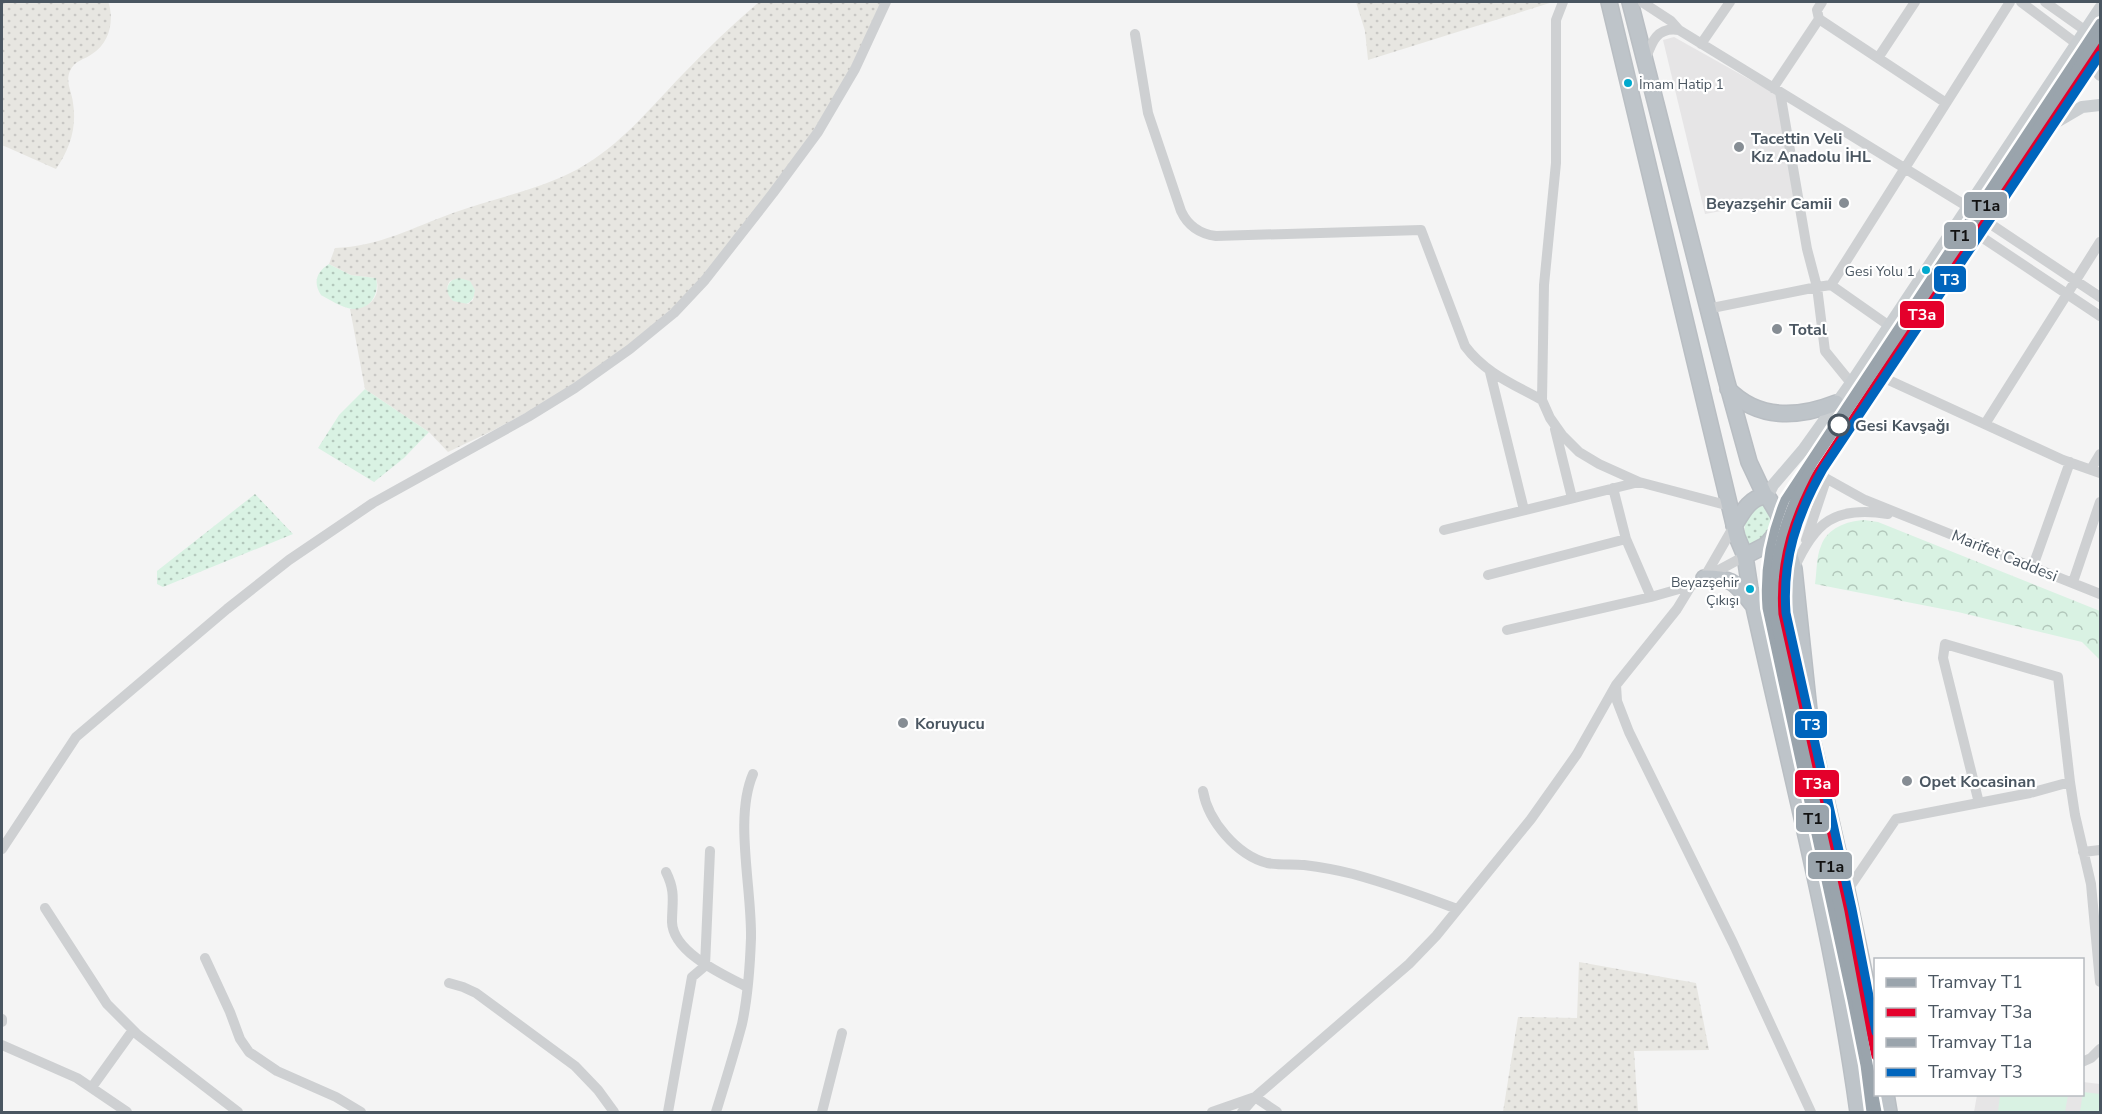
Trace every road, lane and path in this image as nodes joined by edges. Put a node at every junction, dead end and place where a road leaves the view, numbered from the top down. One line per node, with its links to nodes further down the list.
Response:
1 (886, 2): 82 (street)
2 (1563, 2): 3 (street); 45 (street)
3 (1575, 2)
4 (1609, 2): 58 (highway)
5 (1630, 2): 22 (highway)
6 (1642, 2): 15 (street)
7 (1730, 2): 18 (street)
8 (1822, 2): 14 (street)
9 (1915, 2): 21 (street)
10 (2010, 2): 25 (street)
11 (2021, 2): 19 (street)
12 (2045, 2): 16 (street)
13 (2100, 8): 16 (main road)
14 (1820, 19): 21 (street); 24 (street)
15 (1679, 30): 18 (street); 22 (street)
16 (2086, 31): 19 (main road); 20 (main road)
17 (1136, 34): 41 (street)
18 (1701, 44): 24 (street)
19 (2077, 44): 20 (main road); 29 (main road)
20 (2098, 55): 23 (main road); 27 (main road)
21 (1878, 58): 25 (street)
22 (1645, 62): 38 (highway)
23 (2100, 75)
24 (1777, 90): 28 (street); 35 (street)
25 (1946, 103): 28 (street)
26 (2100, 105): 27 (main road)
27 (2047, 128): 30 (main road)
28 (1905, 169): 29 (street); 34 (street)
29 (1968, 207): 40 (main road)
30 (1986, 221): 31 (main road); 33 (street)
31 (1977, 234): 36 (street); 42 (main road)
32 (2100, 242): 33 (street)
33 (2076, 281): 36 (street); 37 (street)
34 (1831, 285): 35 (street); 40 (street)
35 (1817, 287): 38 (street); 43 (street)
36 (2067, 294): 39 (street); 48 (street)
37 (2100, 297)
38 (1707, 309): 44 (highway)
39 (2100, 316)
40 (1888, 325): 43 (main road)
41 (1490, 372): 45 (street); 59 (street)
42 (1882, 377): 48 (street); 52 (main road)
43 (1851, 382): 46 (main road)
44 (1728, 389): 46 (highway); 55 (highway)
45 (1542, 400): 47 (street)
46 (1836, 403): 55 (main road)
47 (1554, 424): 53 (street); 56 (street)
48 (1985, 424): 50 (street)
49 (2100, 454): 51 (street)
50 (2070, 462): 51 (street); 68 (street)
51 (2096, 471)
52 (1823, 477): 60 (street); 65 (main road); 66 (street)
53 (1639, 482): 54 (street); 58 (street)
54 (1613, 488): 56 (street); 64 (street)
55 (1764, 493): 61 (highway); 62 (highway)
56 (1572, 498): 59 (street)
57 (2100, 502): 72 (street)
58 (1730, 506): 61 (highway)
59 (1524, 510): 63 (street)
60 (1909, 517): 66 (street); 68 (street, Marifet Caddesi)
61 (1734, 525): 67 (highway); 71 (street)
62 (1782, 526): 65 (highway); 67 (highway)
63 (1444, 530)
64 (1626, 539): 70 (street); 74 (street)
65 (1787, 543): 69 (highway)
66 (1803, 549): 69 (street)
67 (1745, 556): 71 (street); 75 (highway)
68 (2033, 566): 72 (street, Marifet Caddesi)
69 (1794, 569): 88 (highway)
70 (1488, 575)
71 (1698, 582): 74 (street); 75 (highway); 77 (street)
72 (2073, 582): 73 (street, Marifet Caddesi)
73 (2100, 594)
74 (1651, 597): 76 (street)
75 (1754, 606): 116 (highway)
76 (1507, 630)
77 (1616, 685): 90 (street); 115 (street)
78 (753, 774): 95 (street)
79 (2070, 782): 81 (street); 81 (street); 85 (street)
80 (1203, 791): 90 (street)
81 (1979, 803): 88 (street)
82 (2, 849)
83 (710, 850): 92 (street)
84 (2100, 850): 85 (street)
85 (2083, 852): 87 (street)
86 (666, 872): 92 (street)
87 (2096, 884): 93 (street)
88 (1848, 891): 96 (highway)
89 (45, 908): 97 (street)
90 (1457, 909): 104 (street)
91 (205, 958): 107 (street)
92 (705, 966): 95 (street); 109 (street)
93 (2100, 982)
94 (448, 983): 108 (street)
95 (747, 987): 110 (street)
96 (1874, 1025)
97 (133, 1030): 102 (street); 106 (street)
98 (842, 1033): 111 (street)
99 (2, 1045): 102 (street)
100 (2100, 1049): 101 (street)
101 (2084, 1061)
102 (92, 1087): 105 (street)
103 (1886, 1096): 117 (highway)
104 (1255, 1097): 112 (street); 113 (street); 114 (street)
105 (127, 1113)
106 (238, 1113)
107 (360, 1113)
108 (614, 1113)
109 (668, 1113)
110 (716, 1113)
111 (822, 1113)
112 (1212, 1113)
113 (1242, 1113)
114 (1277, 1113)
115 (1810, 1113)
116 (1858, 1113)
117 (1889, 1113)

